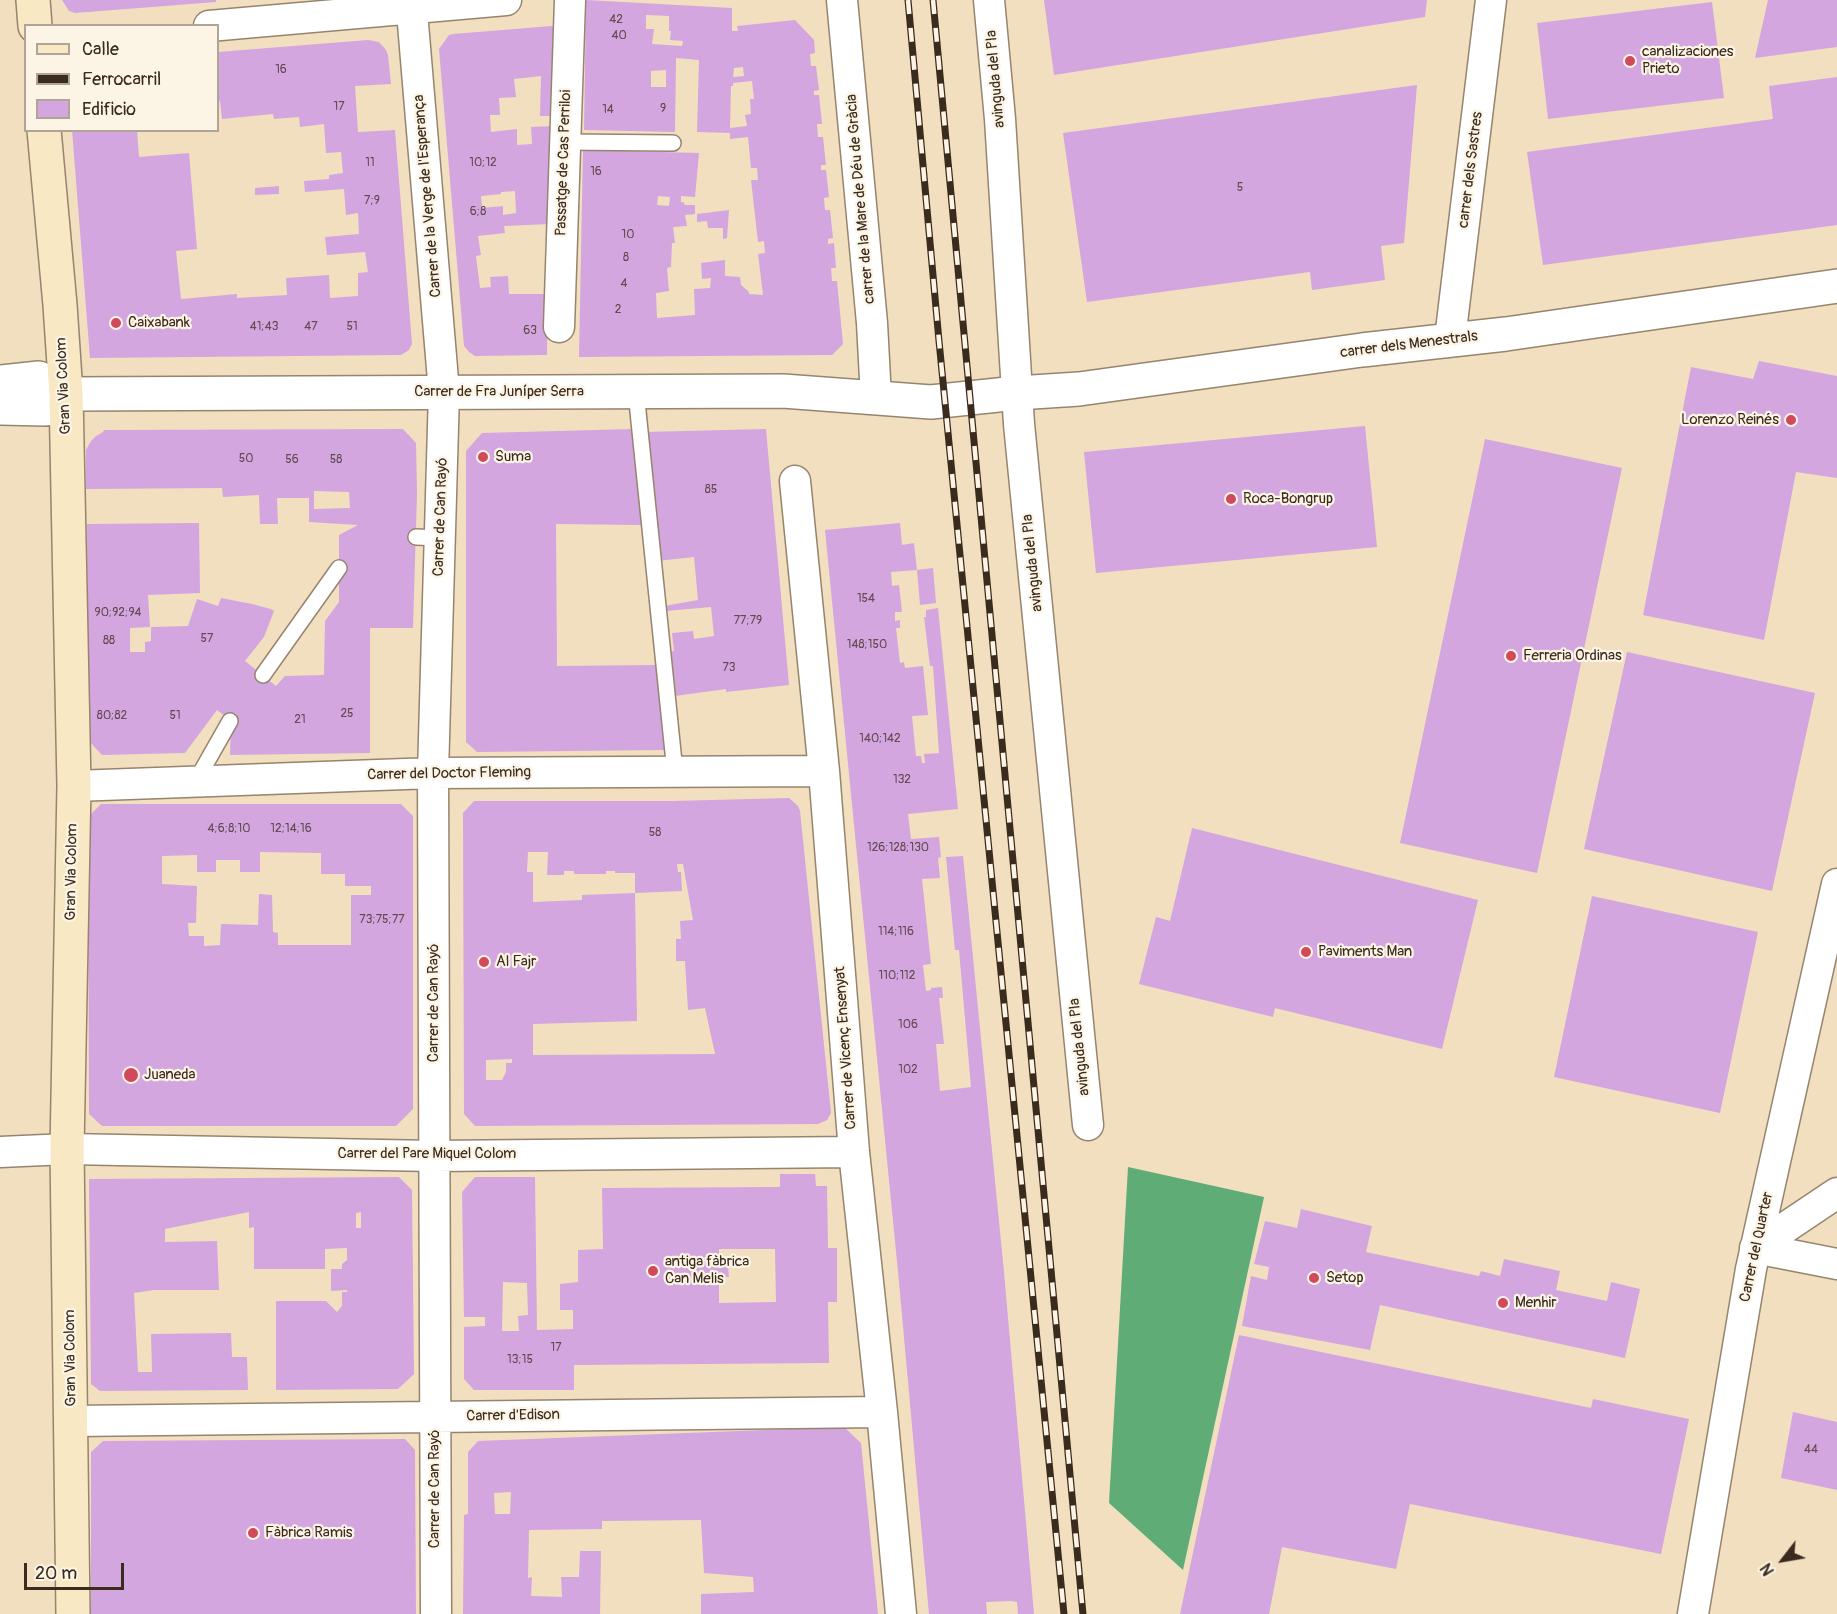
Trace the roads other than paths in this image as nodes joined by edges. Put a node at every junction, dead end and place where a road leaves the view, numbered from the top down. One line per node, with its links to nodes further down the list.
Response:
1 (33, 0): 8 (main road)
2 (506, 0): 7 (street)
3 (570, 0): 11 (street, Passatge de Cas Perriloi)
4 (842, 0): 21 (street, carrer de la Mare de Déu de Gràcia)
5 (988, 0): 19 (street, avinguda del Pla)
6 (1491, 0): 15 (street, carrer dels Sastres)
7 (411, 4): 9 (street); 17 (street, Carrer de la Verge de l'Esperança)
8 (35, 24)
9 (219, 25)
10 (44, 132): 20 (main road, Gran Via Colom)
11 (565, 142): 12 (lane); 14 (street, Passatge de Cas Perriloi)
12 (672, 143)
13 (1837, 286): 15 (street, carrer dels Menestrals)
14 (559, 327)
15 (1450, 339): 19 (street, carrer dels Menestrals)
16 (0, 382): 20 (street)
17 (444, 392): 18 (street, Carrer de Fra Juníper Serra); 20 (street, Carrer de Fra Juníper Serra); 30 (street, Carrer de Can Rayó)
18 (636, 392): 21 (street, Carrer de Fra Juníper Serra); 29 (lane)
19 (1017, 393): 22 (street, carrer dels Menestrals); 35 (street, avinguda del Pla)
20 (66, 394): 23 (street); 32 (main road, Gran Via Colom)
21 (876, 398): 22 (street, Carrer de Fra Juníper Serra)
22 (931, 402)
23 (0, 408)
24 (795, 481): 28 (street, Carrer de Vicenç Ensenyat)
25 (339, 568): 26 (lane)
26 (263, 675)
27 (230, 720): 31 (lane)
28 (824, 771): 29 (street, Carrer del Doctor Fleming); 38 (street, Carrer de Vicenç Ensenyat)
29 (675, 772): 30 (street, Carrer del Doctor Fleming)
30 (434, 773): 31 (street, Carrer del Doctor Fleming); 39 (street, Carrer de Can Rayó)
31 (196, 781): 32 (street, Carrer del Doctor Fleming)
32 (74, 786): 36 (main road, Gran Via Colom)
33 (1837, 884): 34 (street, Carrer del Quarter)
34 (1831, 940): 41 (street, Carrer del Quarter)
35 (1088, 1125)
36 (68, 1149): 37 (street, Carrer del Pare Miquel Colom); 39 (street, Carrer del Pare Miquel Colom); 45 (main road, Gran Via Colom)
37 (0, 1152)
38 (854, 1152): 39 (street, Carrer del Pare Miquel Colom); 43 (street, Carrer de Vicenç Ensenyat)
39 (434, 1156): 44 (street, Carrer de Can Rayó)
40 (1837, 1192): 41 (street)
41 (1755, 1248): 42 (street); 49 (street, Carrer del Quarter)
42 (1837, 1264)
43 (882, 1412): 44 (street, Carrer d'Edison); 48 (street, Carrer de Vicenç Ensenyat)
44 (435, 1417): 45 (street, Carrer d'Edison); 47 (street, Carrer de Can Rayó)
45 (72, 1420): 46 (main road, Gran Via Colom)
46 (73, 1614)
47 (436, 1614)
48 (901, 1614)
49 (1693, 1614)

